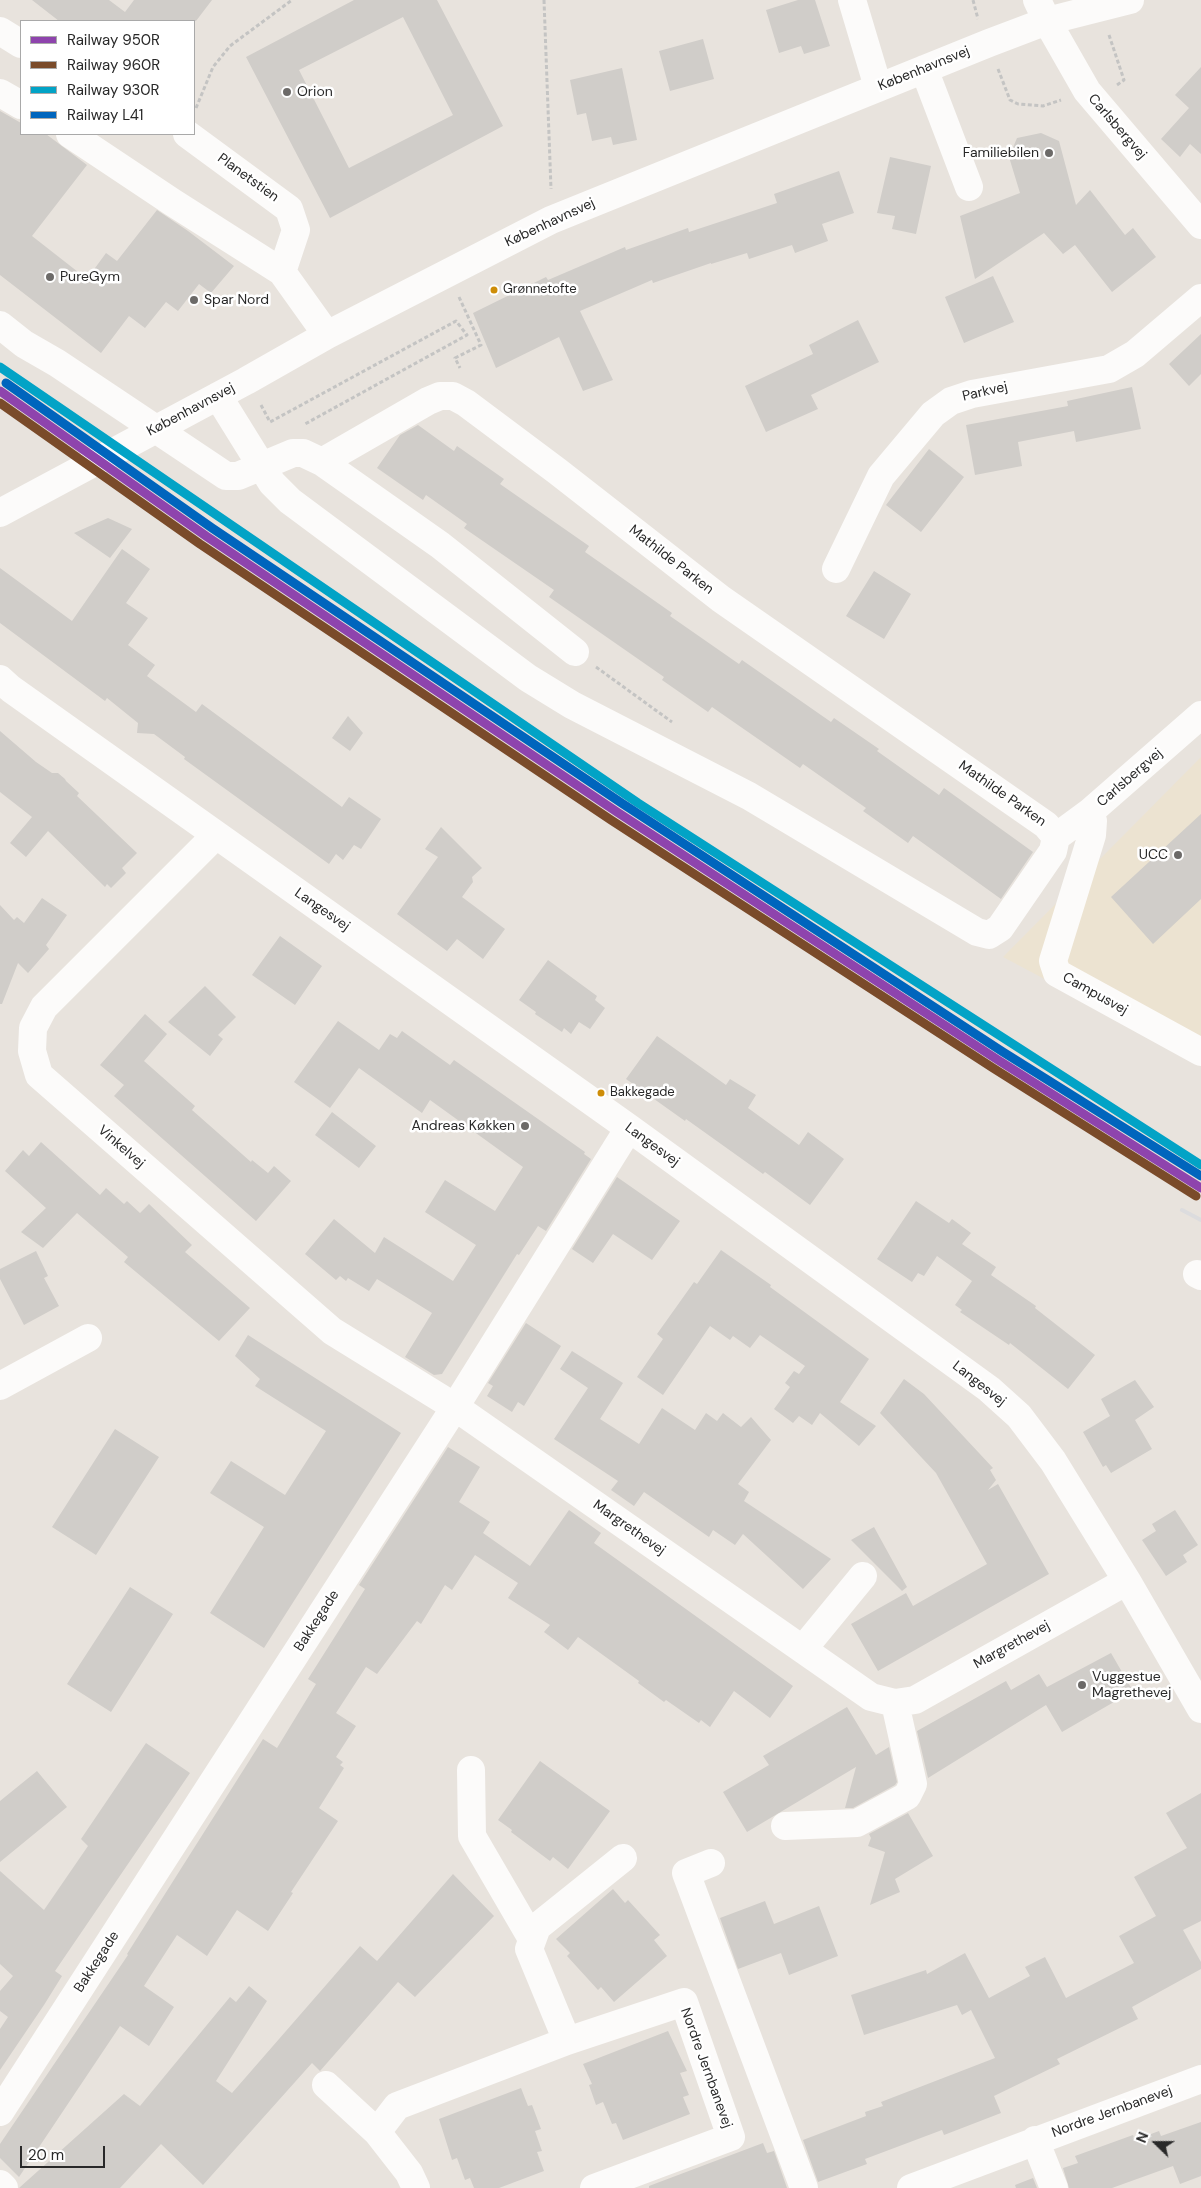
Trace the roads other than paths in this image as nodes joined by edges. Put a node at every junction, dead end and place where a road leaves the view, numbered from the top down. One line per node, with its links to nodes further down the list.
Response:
1 (852, 0): 7 (street)
2 (1130, 0): 3 (street, Københavnsvej)
3 (1042, 10): 6 (street, Københavnsvej); 13 (street, Carlsbergvej)
4 (0, 30): 5 (street)
5 (20, 43)
6 (924, 69): 7 (street, Københavnsvej); 12 (street)
7 (878, 87): 17 (street, Københavnsvej)
8 (0, 93): 9 (street)
9 (20, 104)
10 (72, 135): 14 (street)
11 (188, 135): 14 (street, Planetstien)
12 (969, 187)
13 (1201, 225)
14 (282, 272): 17 (street)
15 (1201, 298): 21 (street, Parkvej)
16 (0, 325): 19 (street)
17 (327, 335): 18 (street, Københavnsvej)
18 (218, 396): 20 (street, Københavnsvej); 27 (street, Mathilde Parken)
19 (322, 462): 22 (street); 27 (street, Mathilde Parken)
20 (0, 513)
21 (836, 569)
22 (576, 652)
23 (0, 679): 26 (street, Langesvej)
24 (1201, 715): 25 (street, Carlsbergvej)
25 (1090, 812): 27 (street, Carlsbergvej); 28 (street, Campusvej)
26 (216, 835): 29 (street, Langesvej); 32 (street, Vinkelvej)
27 (1056, 837)
28 (1201, 1052)
29 (629, 1128): 32 (street, Bakkegade); 34 (street, Langesvej)
30 (88, 1338): 31 (street)
31 (0, 1386)
32 (455, 1407): 35 (street, Margrethevej); 46 (street, Bakkegade)
33 (863, 1576): 35 (street)
34 (1127, 1581): 36 (street, Margrethevej); 37 (street, Langesvej)
35 (803, 1649): 36 (street, Margrethevej)
36 (895, 1703): 39 (street)
37 (1201, 1709)
38 (471, 1770): 42 (street)
39 (785, 1826)
40 (624, 1858): 42 (street)
41 (711, 1863): 53 (street)
42 (532, 1939): 43 (street)
43 (567, 2041): 47 (street, Nordre Jernbanevej); 52 (street, Nordre Jernbanevej)
44 (1201, 2079): 48 (street, Nordre Jernbanevej)
45 (326, 2085): 47 (street)
46 (0, 2112)
47 (377, 2132): 51 (street)
48 (1035, 2140): 54 (street, Nordre Jernbanevej); 55 (street)
49 (0, 2184): 50 (street)
50 (4, 2188)
51 (416, 2188)
52 (594, 2188)
53 (804, 2188)
54 (911, 2188)
55 (1054, 2188)

